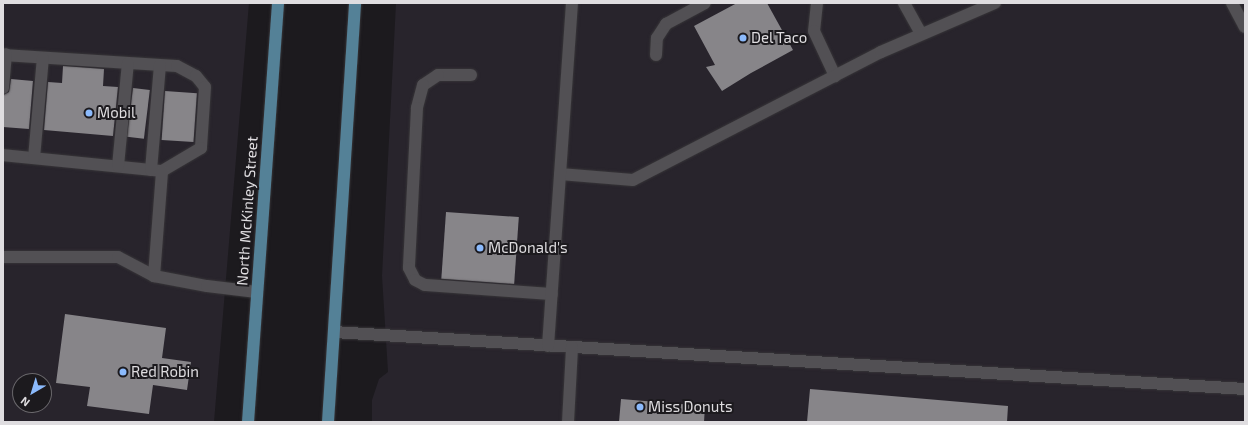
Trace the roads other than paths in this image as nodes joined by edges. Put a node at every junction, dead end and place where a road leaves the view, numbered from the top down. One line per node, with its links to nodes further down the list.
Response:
1 (278, 3): 26 (main road, North McKinley Street)
2 (355, 3): 28 (main road)
3 (572, 3): 23 (lane)
4 (705, 3): 12 (lane)
5 (817, 3): 17 (lane)
6 (904, 3): 10 (lane)
7 (995, 3): 10 (lane)
8 (1232, 3): 9 (lane)
9 (1245, 27)
10 (921, 34): 17 (lane)
11 (5, 54): 13 (lane); 18 (lane)
12 (656, 55)
13 (43, 58): 14 (lane); 20 (lane)
14 (128, 63): 15 (lane); 21 (lane)
15 (160, 65): 22 (lane); 22 (lane)
16 (471, 75): 27 (lane)
17 (835, 76): 23 (lane)
18 (3, 88)
19 (3, 155): 20 (lane)
20 (34, 158): 21 (lane)
21 (118, 166): 22 (lane)
22 (157, 170): 25 (lane)
23 (560, 174): 27 (lane)
24 (3, 257): 25 (lane)
25 (154, 276): 26 (lane)
26 (257, 292): 32 (main road, North McKinley Street)
27 (552, 294): 29 (lane)
28 (334, 332): 29 (lane); 33 (main road)
29 (548, 346): 30 (lane)
30 (572, 347): 31 (lane); 34 (lane)
31 (1245, 389)
32 (248, 422)
33 (328, 422)
34 (568, 422)

